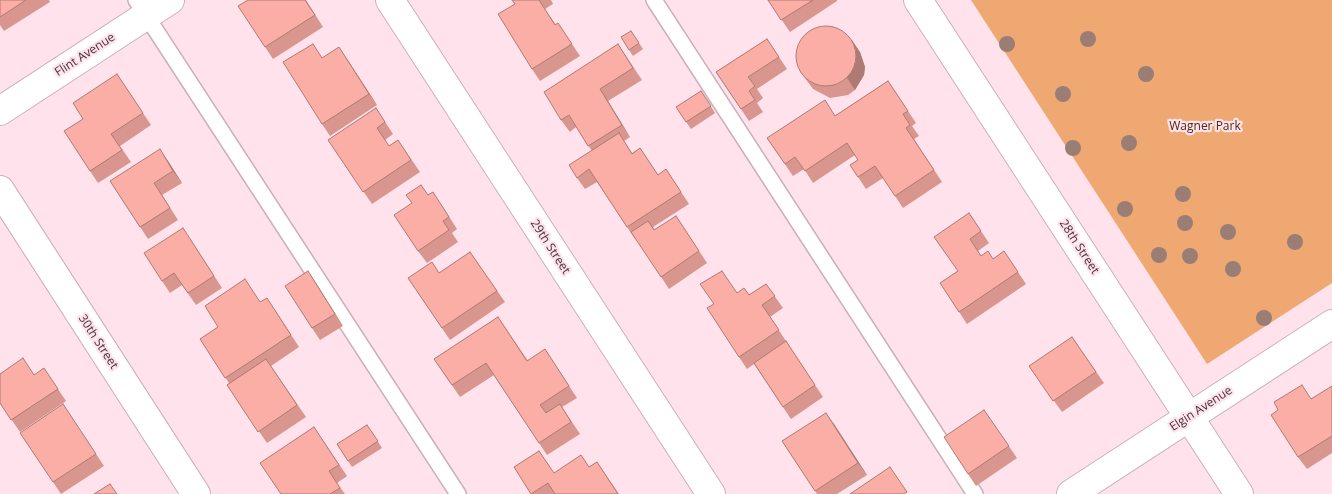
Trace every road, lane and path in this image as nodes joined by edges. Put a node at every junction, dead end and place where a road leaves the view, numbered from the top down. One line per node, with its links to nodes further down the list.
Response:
1 (170, 0): 5 (street, Flint Avenue)
2 (390, 0): 12 (street, 29th Street)
3 (654, 0): 13 (lane)
4 (918, 0): 9 (street, 28th Street)
5 (141, 8): 6 (street, Flint Avenue); 11 (lane)
6 (0, 111)
7 (0, 190): 10 (street, 30th Street)
8 (1332, 324): 9 (street, Elgin Avenue)
9 (1189, 417): 14 (street, Elgin Avenue); 15 (street, 28th Street)
10 (196, 494)
11 (458, 494)
12 (711, 494)
13 (975, 494)
14 (1071, 494)
15 (1239, 494)

